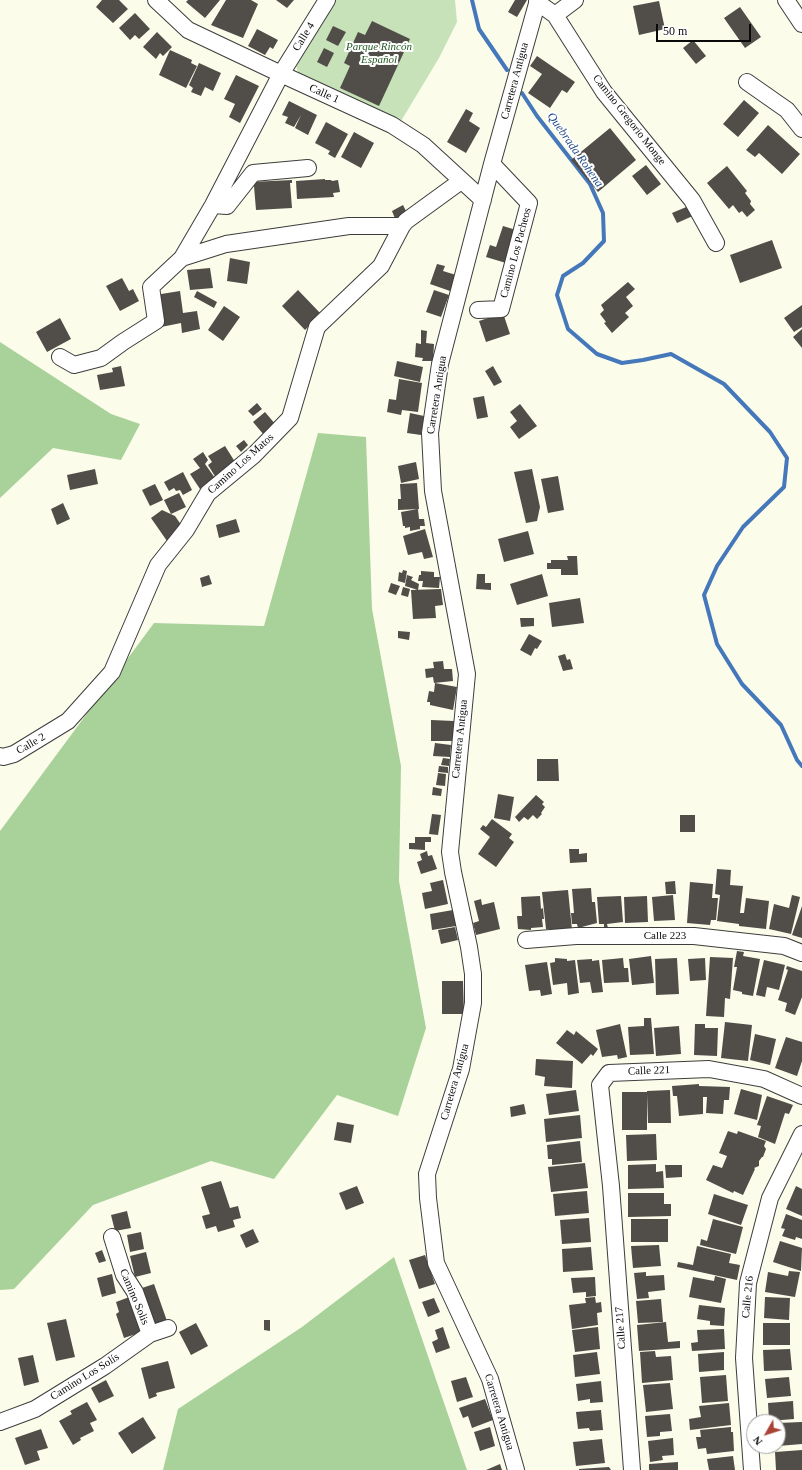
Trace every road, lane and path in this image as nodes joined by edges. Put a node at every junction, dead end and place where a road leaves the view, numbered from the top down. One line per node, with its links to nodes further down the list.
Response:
1 (156, 0): 8 (street, Calle 1)
2 (328, 0): 8 (street, Calle 4)
3 (575, 0): 6 (street)
4 (786, 0): 7 (street)
5 (537, 1): 6 (street, Camino Gregorio Monge); 11 (street, Carretera Antigua)
6 (555, 15): 17 (street, Camino Gregorio Monge)
7 (802, 24)
8 (281, 74): 13 (street, Calle 1); 15 (street, Calle 4)
9 (747, 82): 10 (street)
10 (802, 128)
11 (492, 164): 14 (street, Carretera Antigua); 19 (street, Camino Los Pacheos)
12 (308, 168): 15 (street)
13 (461, 181): 14 (street, Calle 1); 16 (street, Camino Los Matos)
14 (483, 200): 32 (street, Carretera Antigua)
15 (213, 205): 18 (street, Calle 4)
16 (402, 226): 18 (street); 21 (street, Camino Los Matos)
17 (716, 243)
18 (182, 258): 20 (street)
19 (478, 310)
20 (60, 357)
21 (61, 726): 22 (street, Calle 2)
22 (0, 756)
23 (526, 940): 24 (street, Calle 223)
24 (802, 953)
25 (802, 1096): 27 (street, Calle 221)
26 (802, 1134): 34 (street, Calle 216)
27 (611, 1186): 33 (street, Calle 217)
28 (112, 1237): 30 (street, Camino Solis)
29 (168, 1328): 30 (street, Camino Los Solís)
30 (150, 1334): 31 (street, Camino Los Solís)
31 (0, 1422)
32 (516, 1470)
33 (632, 1470)
34 (752, 1470)

